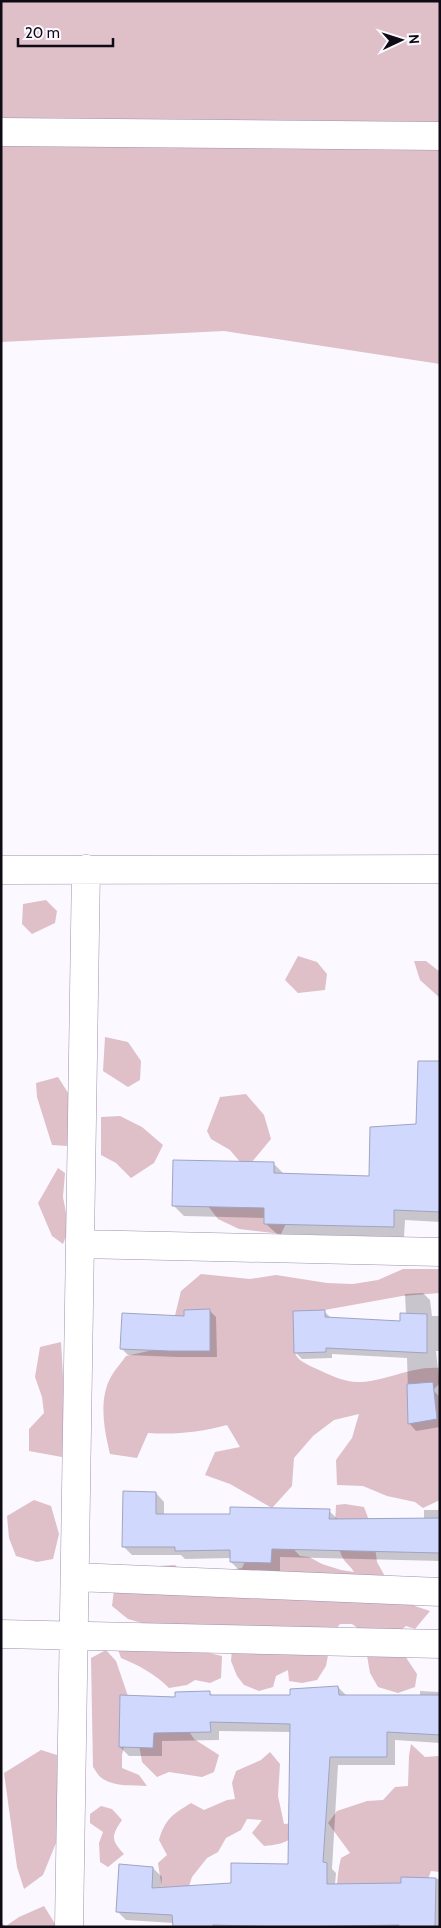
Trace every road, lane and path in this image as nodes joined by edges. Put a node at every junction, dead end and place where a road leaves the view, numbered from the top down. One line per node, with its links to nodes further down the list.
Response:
1 (1, 132): 2 (street)
2 (440, 136)
3 (86, 869): 4 (street); 5 (street); 6 (street)
4 (440, 869)
5 (1, 870)
6 (80, 1244): 7 (street); 8 (street)
7 (440, 1252)
8 (75, 1577): 9 (street); 11 (street)
9 (440, 1592)
10 (1, 1634): 11 (street)
11 (74, 1635): 12 (street); 13 (street)
12 (440, 1644)
13 (69, 1927)

